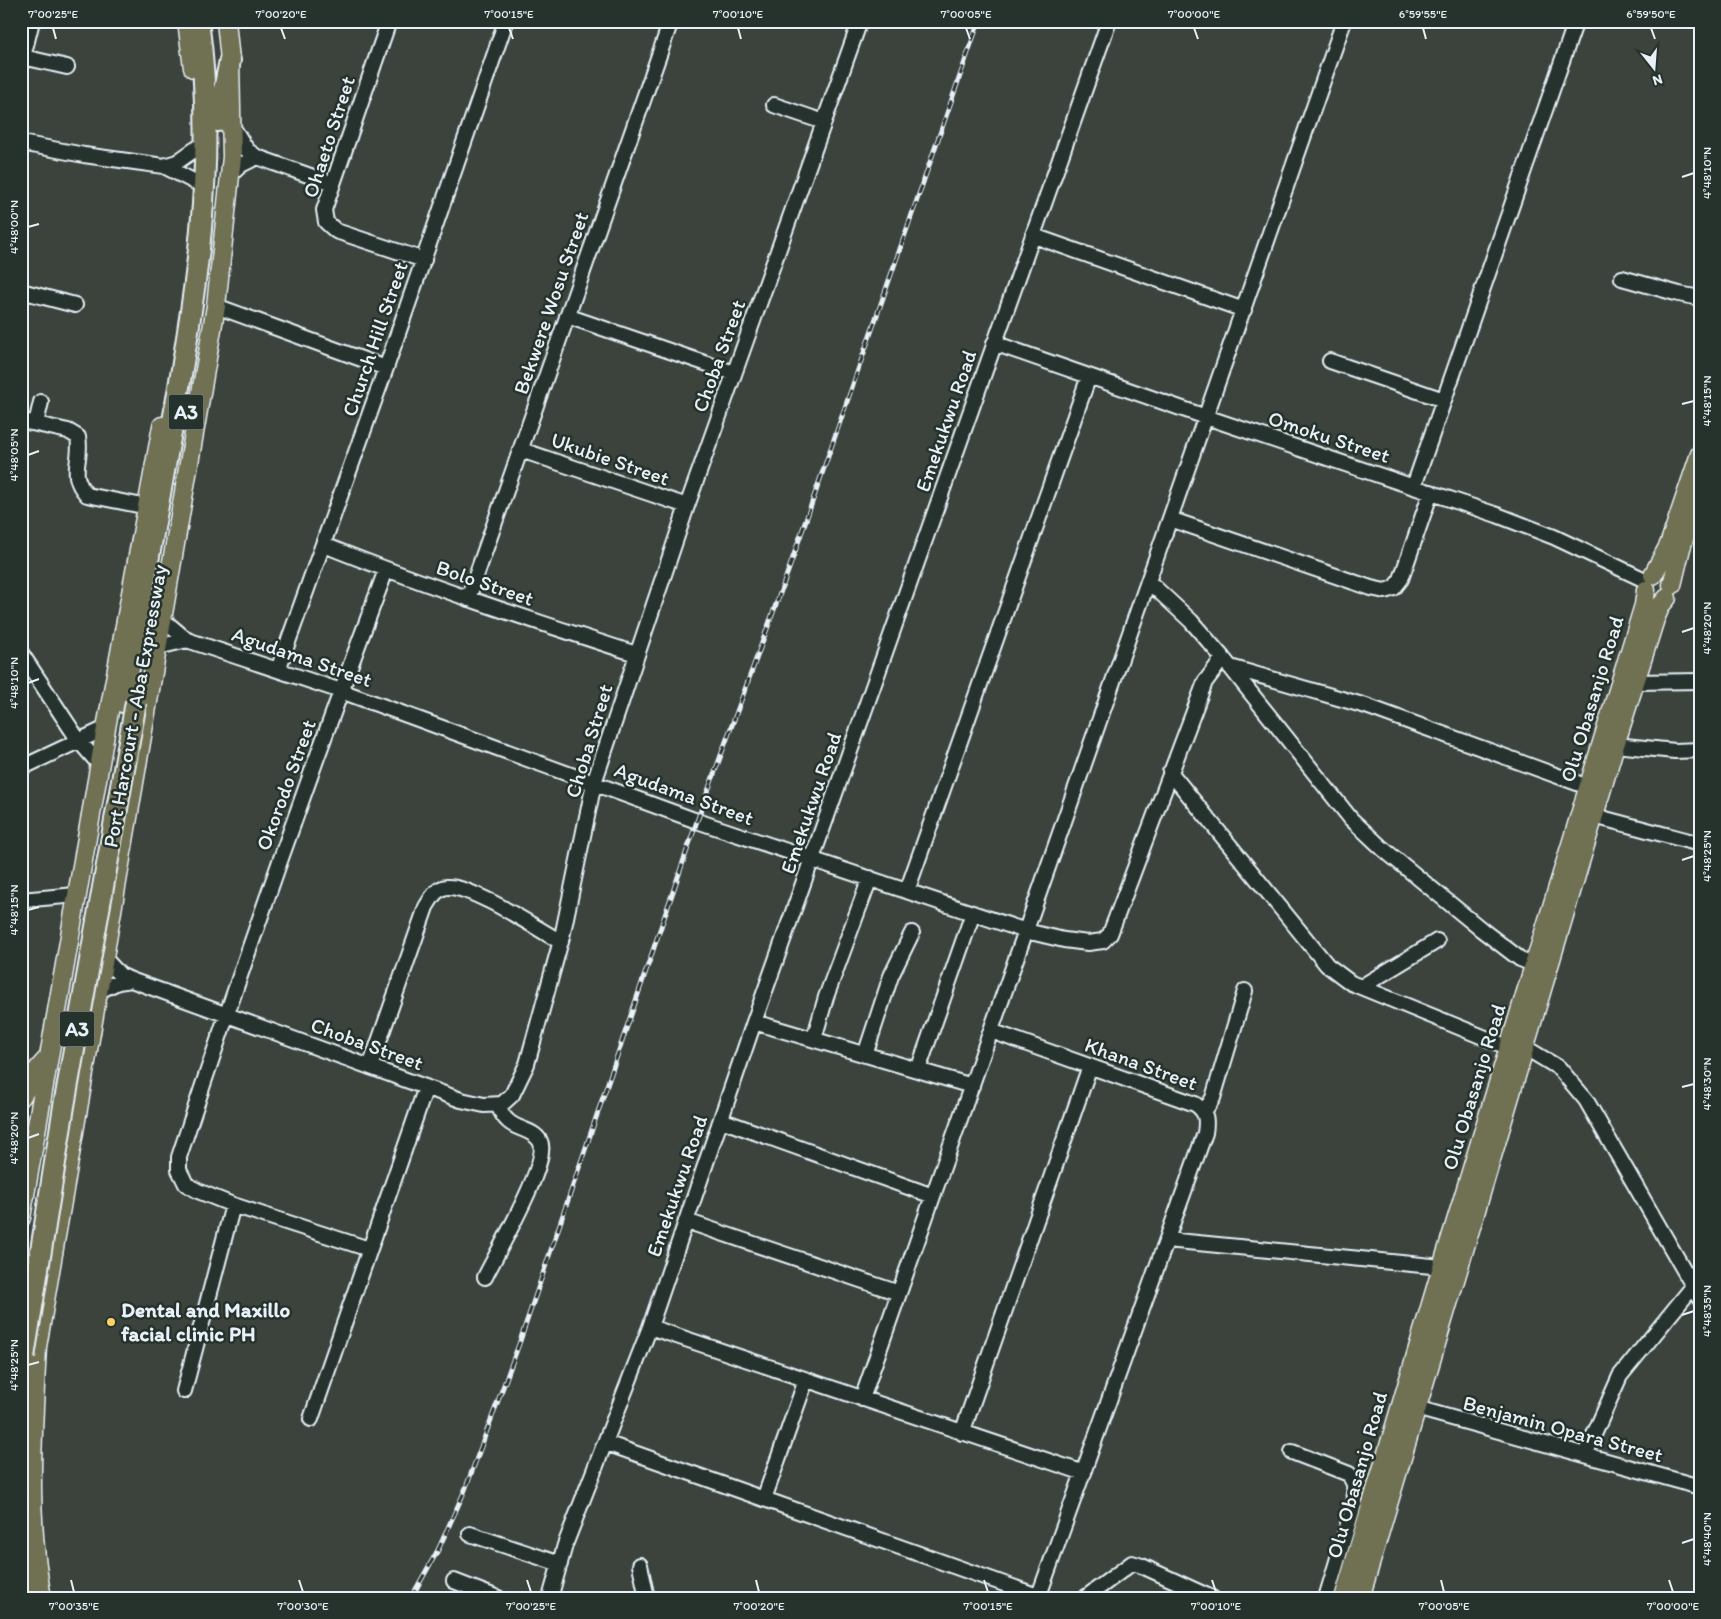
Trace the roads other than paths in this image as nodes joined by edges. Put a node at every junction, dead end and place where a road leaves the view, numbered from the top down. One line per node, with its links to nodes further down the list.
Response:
1 (32, 21): 14 (street)
2 (187, 21): 15 (main road)
3 (198, 21): 21 (highway, Port Harcourt - Aba Expressway / A3)
4 (212, 21): 19 (highway, Port Harcourt - Aba Expressway / A3)
5 (226, 21): 13 (main road)
6 (389, 21): 26 (street, Ohaeto Street)
7 (506, 21): 28 (street, Church Hill Street)
8 (671, 21): 35 (street, Bekwere Wosu Street)
9 (860, 21): 18 (street, Choba Street)
10 (1109, 21): 27 (street, Emekukwu Road)
11 (1344, 21): 34 (street)
12 (1576, 21): 41 (street)
13 (230, 60): 19 (highway)
14 (22, 61): 16 (street)
15 (193, 64): 21 (highway)
16 (67, 67)
17 (774, 105): 18 (street)
18 (824, 122): 39 (street, Choba Street)
19 (225, 123): 22 (street); 24 (main road); 69 (highway, Port Harcourt - Aba Expressway / A3)
20 (21, 143): 23 (street)
21 (202, 151): 23 (street); 25 (main road); 69 (highway, Port Harcourt - Aba Expressway / A3)
22 (257, 157): 24 (street); 26 (street)
23 (164, 166): 25 (street)
24 (231, 174): 33 (main road)
25 (196, 182): 51 (main road)
26 (333, 184): 28 (street, Ohaeto Street)
27 (1034, 236): 34 (street); 36 (street, Emekukwu Road)
28 (424, 260): 38 (street, Church Hill Street)
29 (1622, 278): 31 (street)
30 (21, 291): 32 (street)
31 (1700, 298)
32 (75, 305)
33 (216, 306): 38 (street); 59 (main road)
34 (1244, 310): 43 (street)
35 (567, 316): 39 (street); 45 (street, Bekwere Wosu Street)
36 (994, 343): 40 (street, Omoku Street); 81 (street, Emekukwu Road)
37 (1330, 361): 41 (street)
38 (386, 368): 53 (street, Church Hill Street)
39 (734, 373): 50 (street, Choba Street)
40 (1088, 376): 43 (street, Omoku Street); 83 (street)
41 (1444, 400): 47 (street)
42 (41, 402): 44 (street)
43 (1206, 417): 47 (street, Omoku Street); 52 (street)
44 (27, 422): 51 (street)
45 (521, 450): 50 (street, Ukubie Street); 58 (street, Bekwere Wosu Street)
46 (1700, 454): 56 (main road, Olu Obasanjo Road)
47 (1414, 486): 48 (street, Omoku Street)
48 (1431, 492): 52 (street); 56 (street, Omoku Street)
49 (1700, 492): 57 (main road, Olu Obasanjo Road)
50 (687, 506): 63 (street, Choba Street)
51 (148, 507): 70 (main road)
52 (1170, 519): 55 (street)
53 (324, 545): 54 (street, Bolo Street); 65 (street, Church Hill Street)
54 (386, 570): 58 (street, Bolo Street); 68 (street, Okorodo Street)
55 (1148, 582): 64 (street); 87 (street)
56 (1649, 582): 57 (main road); 78 (main road, Olu Obasanjo Road)
57 (1669, 591): 67 (main road, Olu Obasanjo Road)
58 (468, 599): 63 (street, Bolo Street)
59 (162, 619): 60 (street); 61 (main road)
60 (187, 640): 61 (street); 65 (street, Agudama Street)
61 (158, 647): 91 (main road)
62 (21, 654): 71 (street)
63 (636, 654): 77 (street, Choba Street)
64 (1227, 663): 76 (street); 78 (street); 92 (street)
65 (278, 670): 68 (street, Agudama Street)
66 (1700, 681): 67 (street)
67 (1635, 682): 72 (main road, Olu Obasanjo Road)
68 (341, 691): 77 (street, Agudama Street); 97 (street, Okorodo Street)
69 (130, 702): 124 (highway, Port Harcourt - Aba Expressway / A3); 130 (highway, Port Harcourt - Aba Expressway / A3, bridge)
70 (106, 728): 71 (street); 74 (main road)
71 (79, 741): 74 (street); 75 (street)
72 (1615, 745): 73 (street); 79 (main road, Olu Obasanjo Road)
73 (1700, 750)
74 (99, 764): 84 (main road)
75 (21, 768)
76 (1170, 772): 87 (street, Agudama Street); 94 (street)
77 (594, 783): 81 (street, Agudama Street); 90 (street, Choba Street)
78 (1588, 787): 92 (main road, Olu Obasanjo Road)
79 (1594, 816): 80 (street); 101 (main road, Olu Obasanjo Road)
80 (1700, 844)
81 (813, 859): 82 (street, Agudama Street); 98 (street, Emekukwu Road)
82 (870, 878): 83 (street, Agudama Street); 100 (street)
83 (907, 891): 86 (street, Agudama Street)
84 (76, 895): 85 (street); 103 (main road)
85 (21, 900)
86 (973, 913): 87 (street, Agudama Street); 107 (street)
87 (1026, 931): 99 (street)
88 (912, 933): 102 (street)
89 (1437, 941): 94 (street)
90 (561, 942): 105 (street); 111 (street, Choba Street)
91 (104, 958): 93 (street, Choba Street); 95 (main road)
92 (1535, 965): 101 (main road, Olu Obasanjo Road)
93 (131, 980): 95 (street); 97 (street, Choba Street)
94 (1361, 987): 101 (street)
95 (99, 990): 104 (main road)
96 (1245, 991): 112 (street)
97 (226, 1013): 105 (street, Choba Street); 117 (street, Okorodo Street)
98 (754, 1022): 100 (street); 113 (street, Emekukwu Road)
99 (991, 1031): 106 (street, Khana Street); 108 (street)
100 (814, 1039): 102 (street)
101 (1518, 1048): 122 (main road, Olu Obasanjo Road); 125 (street); 133 (main road, Olu Obasanjo Road)
102 (865, 1054): 107 (street)
103 (48, 1058): 104 (main road); 110 (main road); 114 (main road)
104 (86, 1064): 115 (main road)
105 (370, 1066): 109 (street, Choba Street)
106 (1090, 1066): 112 (street, Khana Street); 135 (street)
107 (918, 1070): 108 (street)
108 (972, 1086): 116 (street)
109 (426, 1087): 111 (street, Choba Street); 121 (street)
110 (21, 1097)
111 (498, 1105): 123 (street)
112 (1204, 1112): 120 (street, Khana Street)
113 (721, 1120): 116 (street); 119 (street, Emekukwu Road)
114 (26, 1158): 115 (main road); 118 (main road)
115 (68, 1164): 149 (main road)
116 (933, 1196): 126 (street)
117 (233, 1205): 121 (street); 131 (street)
118 (21, 1218)
119 (686, 1221): 126 (street); 128 (street, Emekukwu Road)
120 (1167, 1240): 122 (street); 139 (street, Khana Street)
121 (369, 1249): 134 (street)
122 (1442, 1267): 156 (main road, Olu Obasanjo Road)
123 (485, 1277)
124 (21, 1282)
125 (1696, 1282): 127 (street); 138 (street)
126 (899, 1294): 132 (street)
127 (1700, 1298)
128 (650, 1327): 129 (street); 136 (street, Emekukwu Road)
129 (806, 1380): 132 (street); 141 (street)
130 (21, 1387)
131 (184, 1391)
132 (862, 1399): 135 (street)
133 (1416, 1408): 138 (street, Benjamin Opara Street); 157 (main road, Olu Obasanjo Road)
134 (311, 1419)
135 (962, 1432): 139 (street)
136 (606, 1443): 141 (street); 144 (street, Emekukwu Road)
137 (1292, 1452): 155 (street)
138 (1585, 1456): 140 (street, Benjamin Opara Street)
139 (1084, 1474): 147 (street, Khana Street)
140 (1700, 1487)
141 (764, 1499): 147 (street)
142 (21, 1500): 148 (highway)
143 (470, 1534): 144 (street)
144 (560, 1564): 151 (street, Emekukwu Road)
145 (640, 1565): 152 (street)
146 (454, 1581): 150 (street)
147 (1038, 1597)
148 (31, 1598)
149 (42, 1598)
150 (498, 1598)
151 (550, 1598)
152 (647, 1598)
153 (1085, 1598): 154 (street)
154 (1212, 1598)
155 (1326, 1598)
156 (1344, 1598)
157 (1360, 1598)

